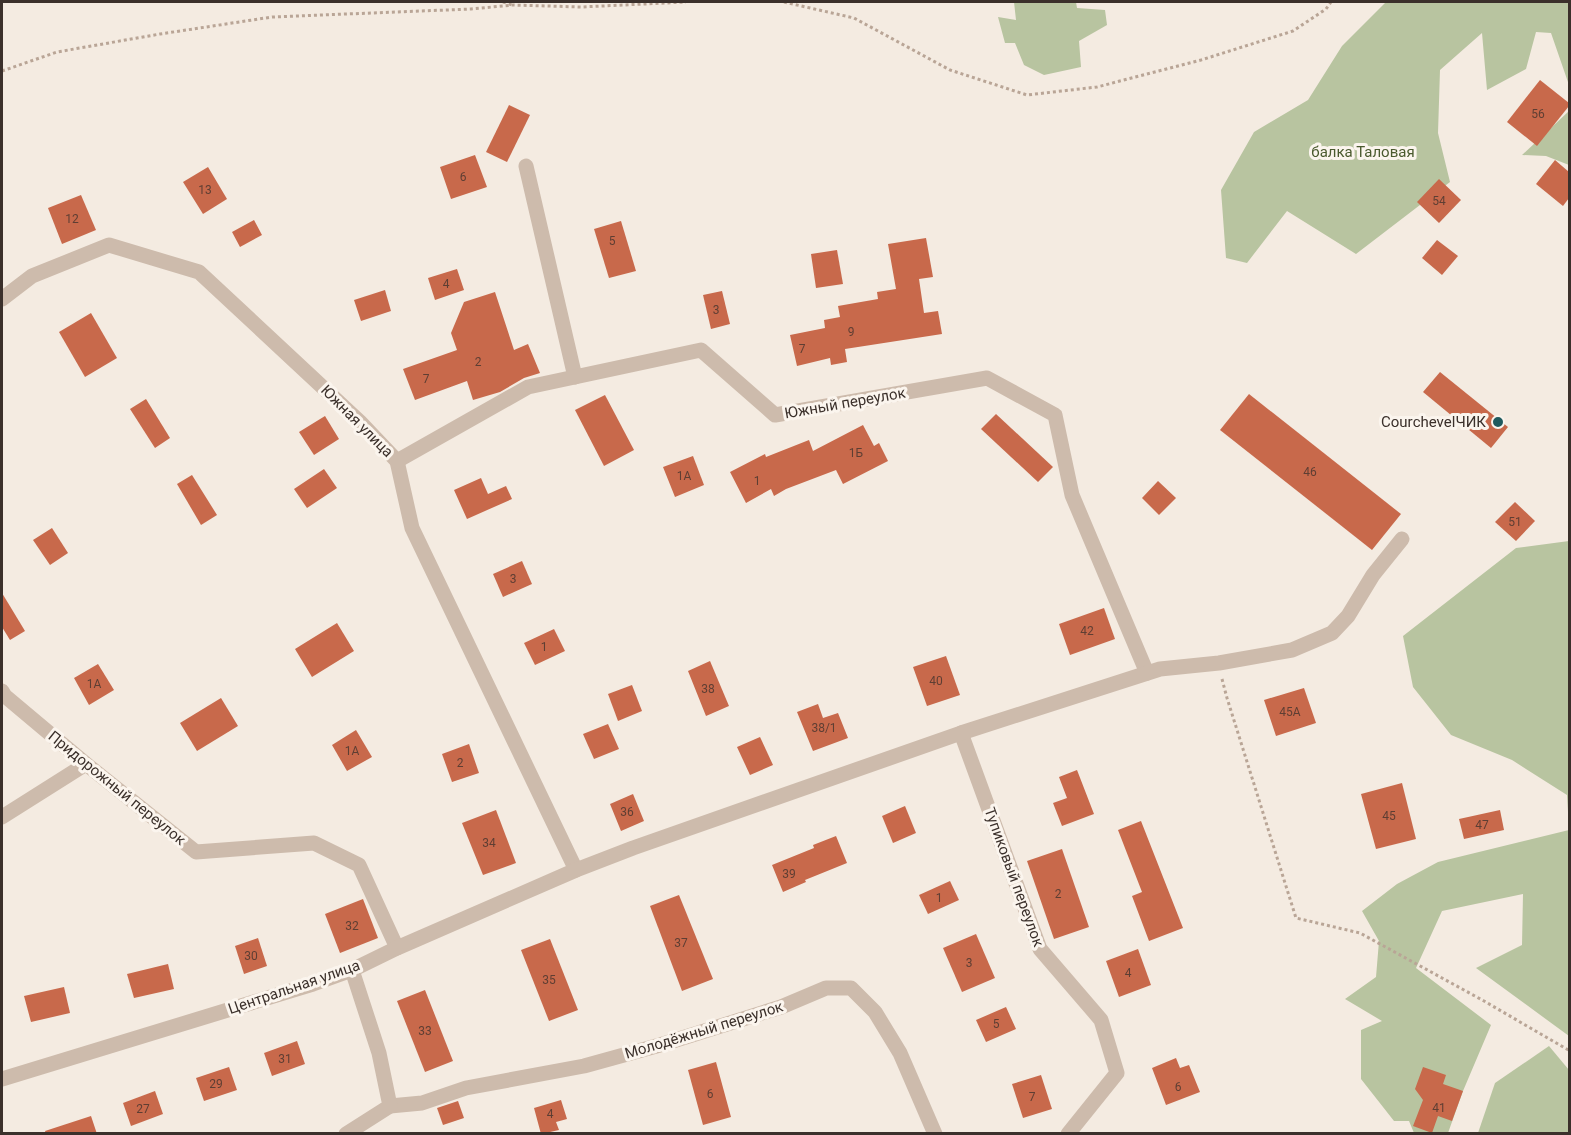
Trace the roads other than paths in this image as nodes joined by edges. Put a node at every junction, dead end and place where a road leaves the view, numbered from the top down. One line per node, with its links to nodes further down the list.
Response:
1 (526, 166): 3 (street)
2 (2, 299): 4 (street, Южная улица)
3 (575, 377): 4 (street, Южный переулок); 6 (street, Южный переулок)
4 (397, 461): 11 (street, Южная улица)
5 (1402, 539): 6 (street, Центральная улица)
6 (1147, 673): 8 (street, Центральная улица)
7 (3, 693): 9 (street, Придорожный переулок)
8 (961, 733): 11 (street, Центральная улица); 18 (street, Тупиковый переулок)
9 (86, 764): 10 (street); 12 (street, Придорожный переулок)
10 (2, 817)
11 (576, 870): 12 (street, Центральная улица)
12 (397, 948): 13 (street, Центральная улица)
13 (352, 970): 14 (street, Центральная улица); 15 (street)
14 (2, 1079)
15 (390, 1106): 16 (street); 17 (street, Молодёжный переулок)
16 (346, 1134)
17 (935, 1134)
18 (1068, 1134)

